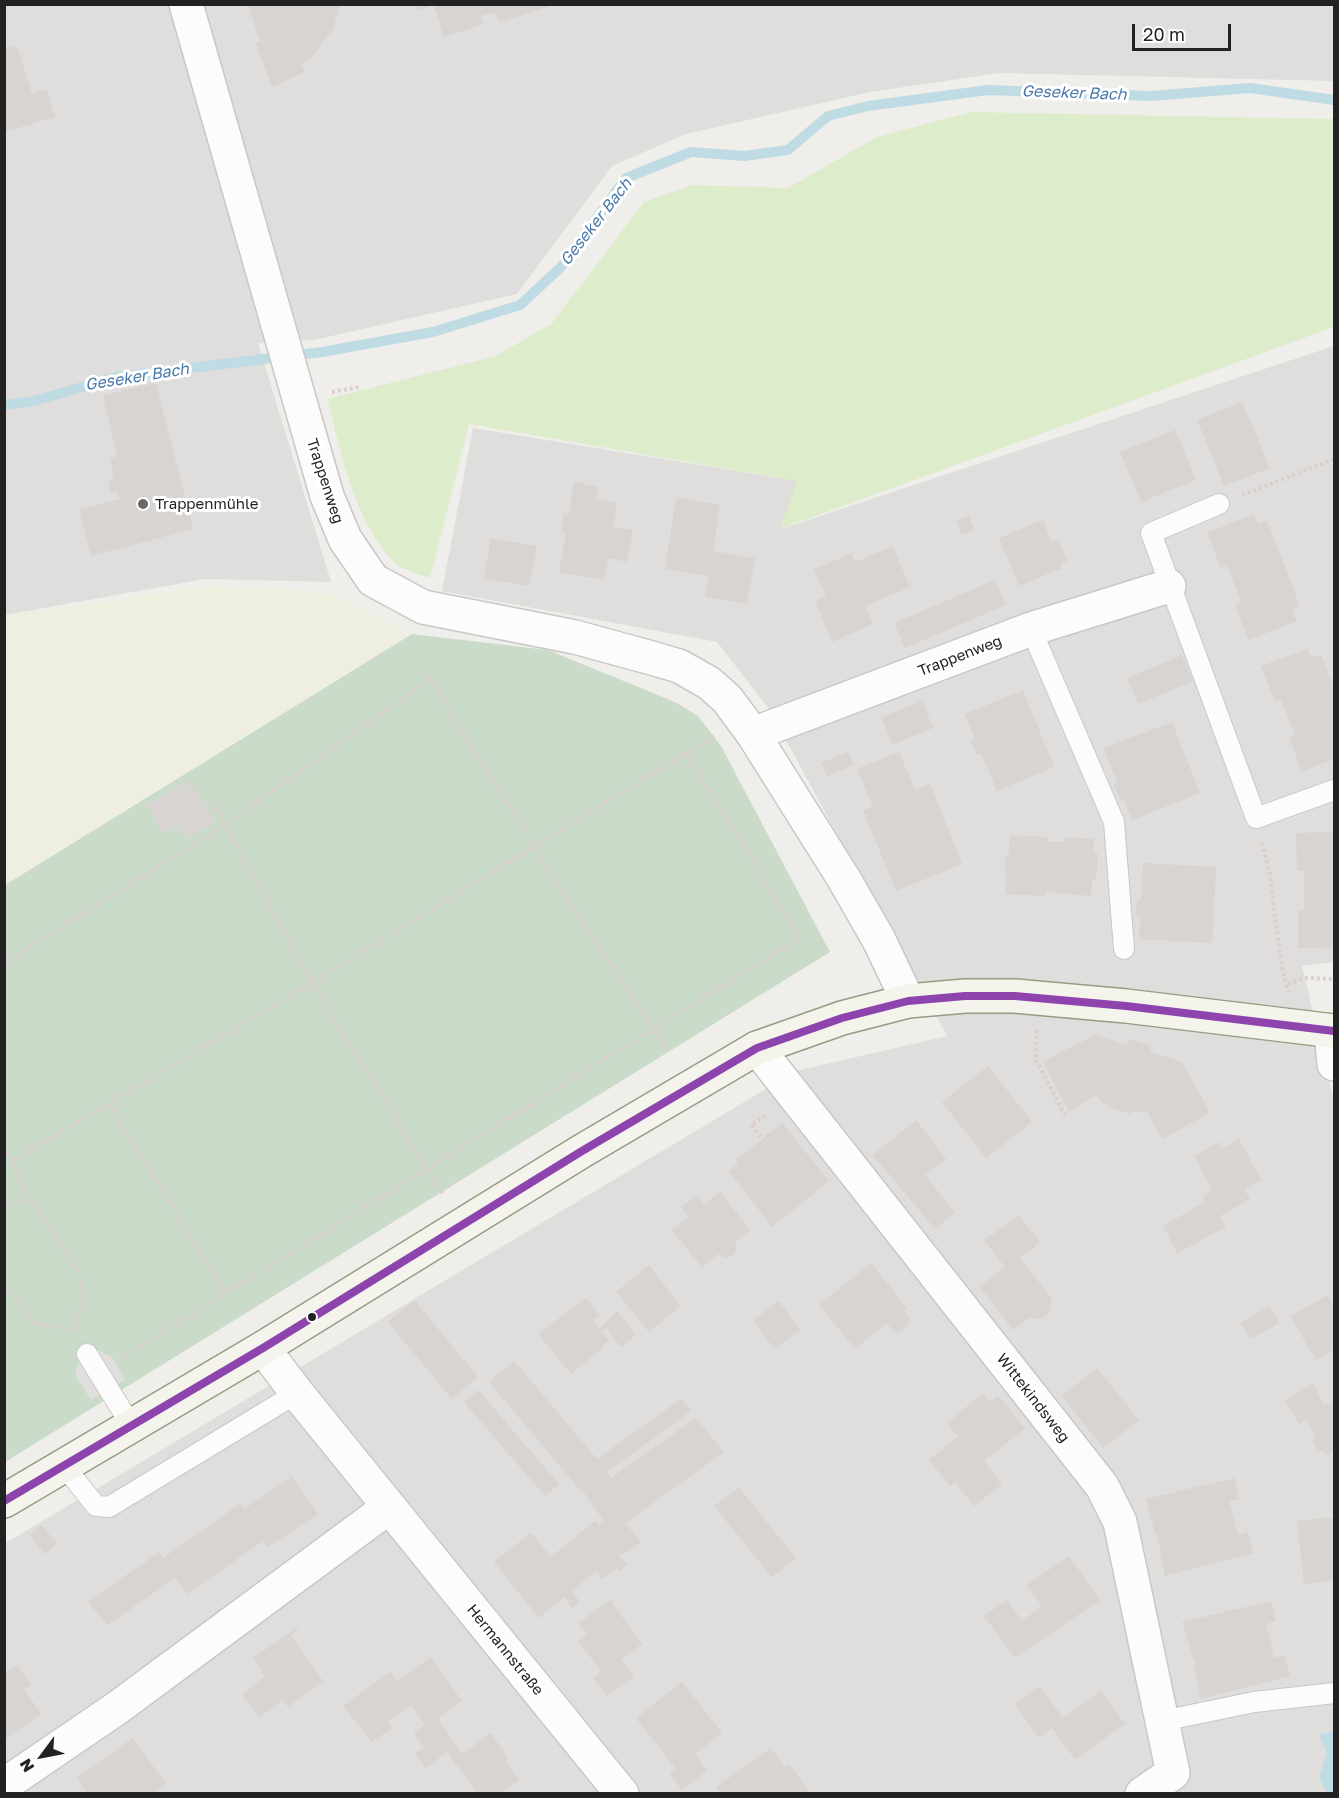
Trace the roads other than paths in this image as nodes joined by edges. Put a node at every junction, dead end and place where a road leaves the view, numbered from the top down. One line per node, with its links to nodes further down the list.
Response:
1 (186, 4): 5 (street, Trappenweg)
2 (1219, 504): 3 (lane)
3 (1169, 586): 4 (street, Trappenweg); 6 (lane)
4 (1031, 629): 5 (street, Trappenweg); 7 (lane)
5 (753, 734): 8 (street, Trappenweg)
6 (1335, 790)
7 (1124, 950)
8 (908, 1001): 9 (main road); 10 (main road)
9 (1333, 1031): 11 (street)
10 (757, 1048): 12 (main road); 20 (street, Wittekindsweg)
11 (1335, 1065)
12 (263, 1348): 14 (street, Hermannstraße); 15 (main road)
13 (87, 1354): 15 (lane)
14 (297, 1393): 16 (lane); 18 (street, Hermannstraße)
15 (131, 1425): 16 (main road)
16 (64, 1466): 17 (main road)
17 (4, 1501)
18 (389, 1507): 21 (street); 22 (street, Hermannstraße)
19 (1335, 1693): 20 (lane)
20 (1162, 1721): 23 (street, Wittekindsweg)
21 (14, 1786)
22 (622, 1794)
23 (1142, 1794)

